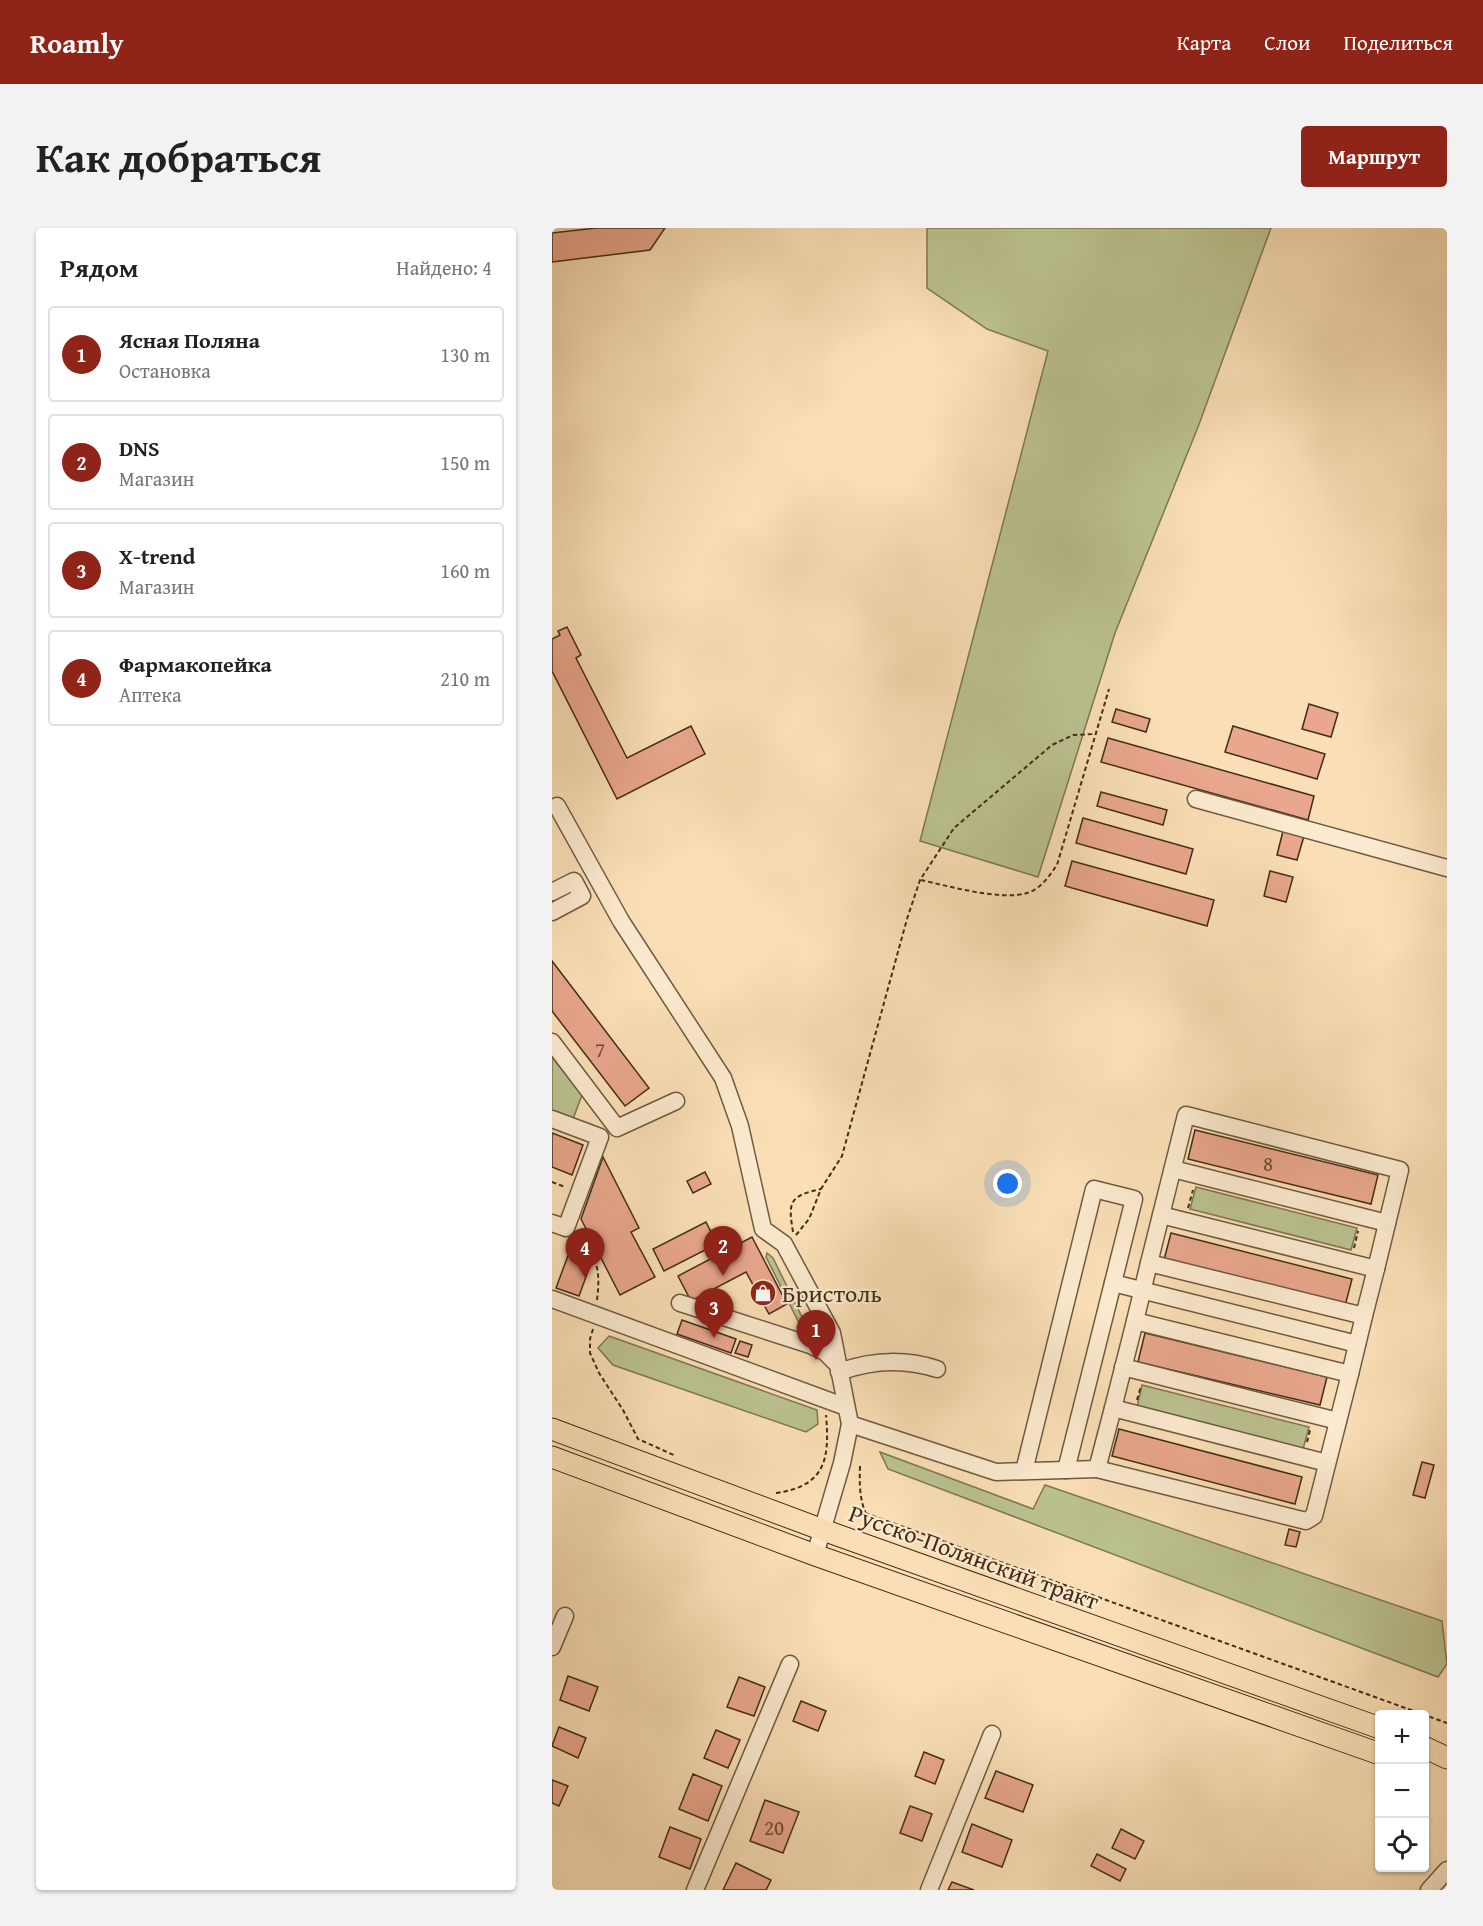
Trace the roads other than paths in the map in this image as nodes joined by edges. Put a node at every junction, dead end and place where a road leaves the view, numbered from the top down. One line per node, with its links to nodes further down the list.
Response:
1 (1196, 799): 3 (street)
2 (557, 806): 23 (street)
3 (1447, 868)
4 (552, 892): 5 (street)
5 (552, 912)
6 (552, 1042): 7 (street)
7 (676, 1101)
8 (552, 1119): 11 (street)
9 (1173, 1169): 10 (street); 12 (street); 12 (street)
10 (1161, 1215): 13 (street); 14 (street)
11 (560, 1222)
12 (1387, 1222): 14 (street)
13 (1149, 1263): 16 (street); 19 (street)
14 (1376, 1269): 19 (street)
15 (1113, 1284): 16 (street); 34 (street); 35 (street)
16 (1143, 1291): 20 (street); 21 (street)
17 (552, 1299): 26 (street)
18 (680, 1303): 23 (street)
19 (1364, 1317): 21 (street)
20 (1135, 1321): 22 (street); 25 (street)
21 (1357, 1344): 25 (street)
22 (1123, 1367): 27 (street); 28 (street)
23 (838, 1368): 24 (street); 26 (street)
24 (937, 1370)
25 (1350, 1374): 28 (street)
26 (846, 1407): 29 (street)
27 (1113, 1408): 32 (street); 33 (street)
28 (1338, 1421): 32 (street)
29 (850, 1424): 35 (street); 36 (street)
30 (552, 1430): 36 (main road, Русско-Полянский тракт)
31 (552, 1457): 37 (main road, Русско-Полянский тракт)
32 (1328, 1463): 33 (street)
33 (1097, 1469): 34 (street)
34 (1066, 1470): 35 (street)
35 (1024, 1471)
36 (823, 1530): 37 (street); 41 (main road, Русско-Полянский тракт)
37 (814, 1555): 44 (main road, Русско-Полянский тракт)
38 (565, 1616): 39 (street)
39 (552, 1647)
40 (790, 1664): 49 (street)
41 (1375, 1726)
42 (992, 1734): 50 (street)
43 (1429, 1749): 45 (main road)
44 (1375, 1752)
45 (1447, 1758)
46 (1429, 1763): 47 (main road)
47 (1447, 1765)
48 (1447, 1870): 51 (street)
49 (695, 1890)
50 (929, 1890)
51 (1428, 1890)

